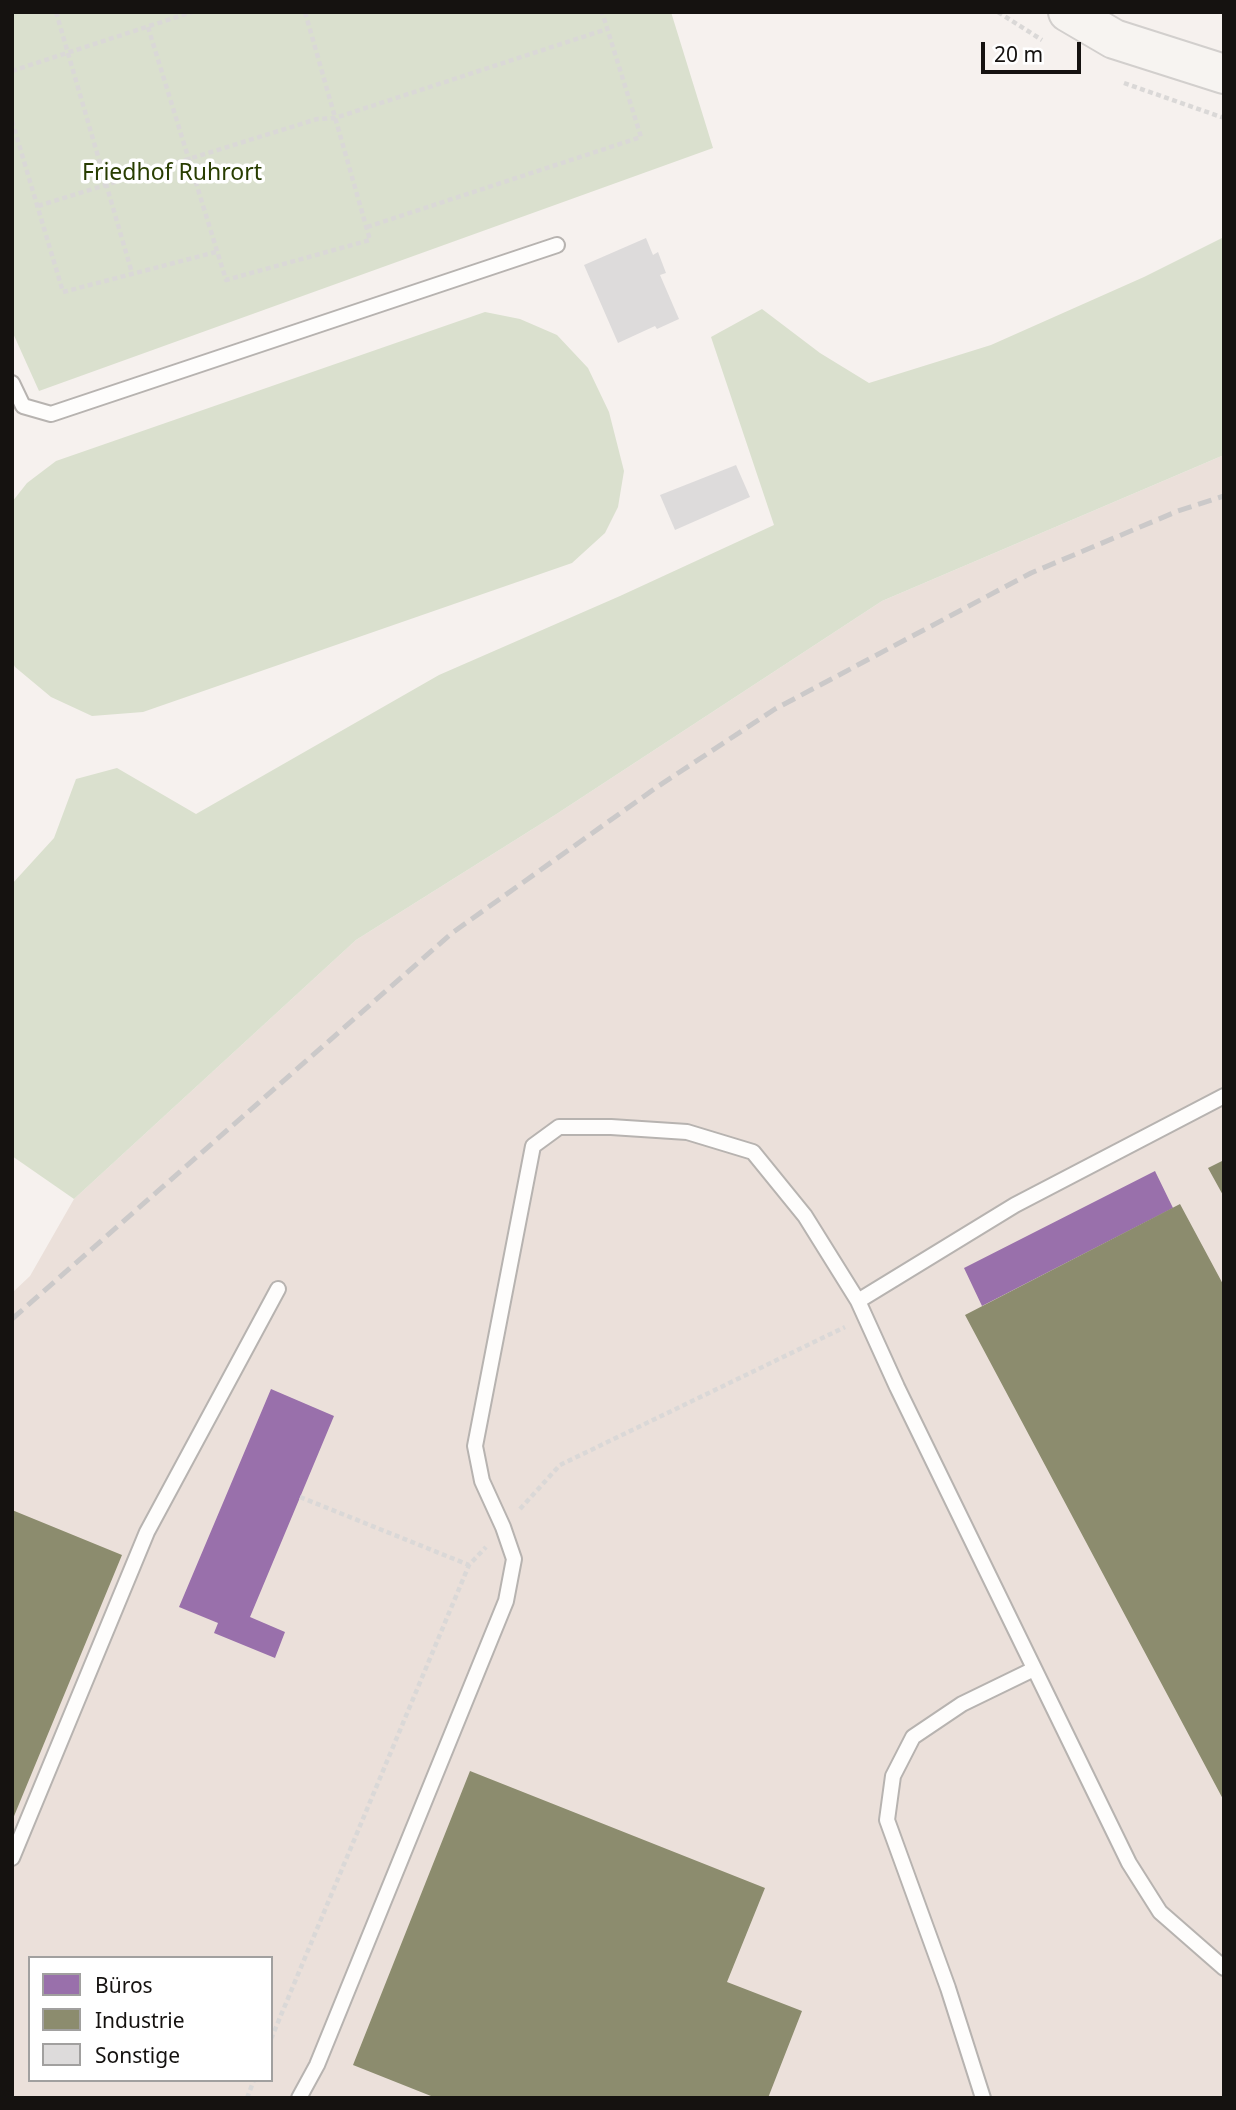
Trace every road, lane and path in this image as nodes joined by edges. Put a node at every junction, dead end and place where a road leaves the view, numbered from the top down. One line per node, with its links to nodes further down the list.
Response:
1 (56, 12): 8 (path)
2 (192, 12): 6 (path)
3 (304, 12): 11 (path)
4 (601, 12): 7 (path)
5 (1068, 12): 10 (main road)
6 (148, 27): 8 (path); 13 (path)
7 (607, 29): 11 (path); 16 (path)
8 (69, 53): 9 (path); 14 (path)
9 (12, 71)
10 (1224, 74)
11 (335, 118): 13 (path); 16 (path)
12 (12, 121): 15 (path)
13 (187, 158): 14 (path); 18 (path)
14 (107, 184): 15 (path); 19 (path)
15 (38, 206): 19 (path)
16 (367, 227): 18 (path)
17 (557, 245): 20 (lane)
18 (216, 252): 19 (path)
19 (132, 273)
20 (12, 383)
21 (1224, 1096): 23 (lane)
22 (278, 1289): 27 (lane)
23 (858, 1301): 26 (lane); 29 (lane)
24 (300, 1497): 25 (path)
25 (470, 1565)
26 (1034, 1669): 28 (lane); 30 (lane)
27 (12, 1858)
28 (1224, 1968)
29 (299, 2098)
30 (983, 2098)

